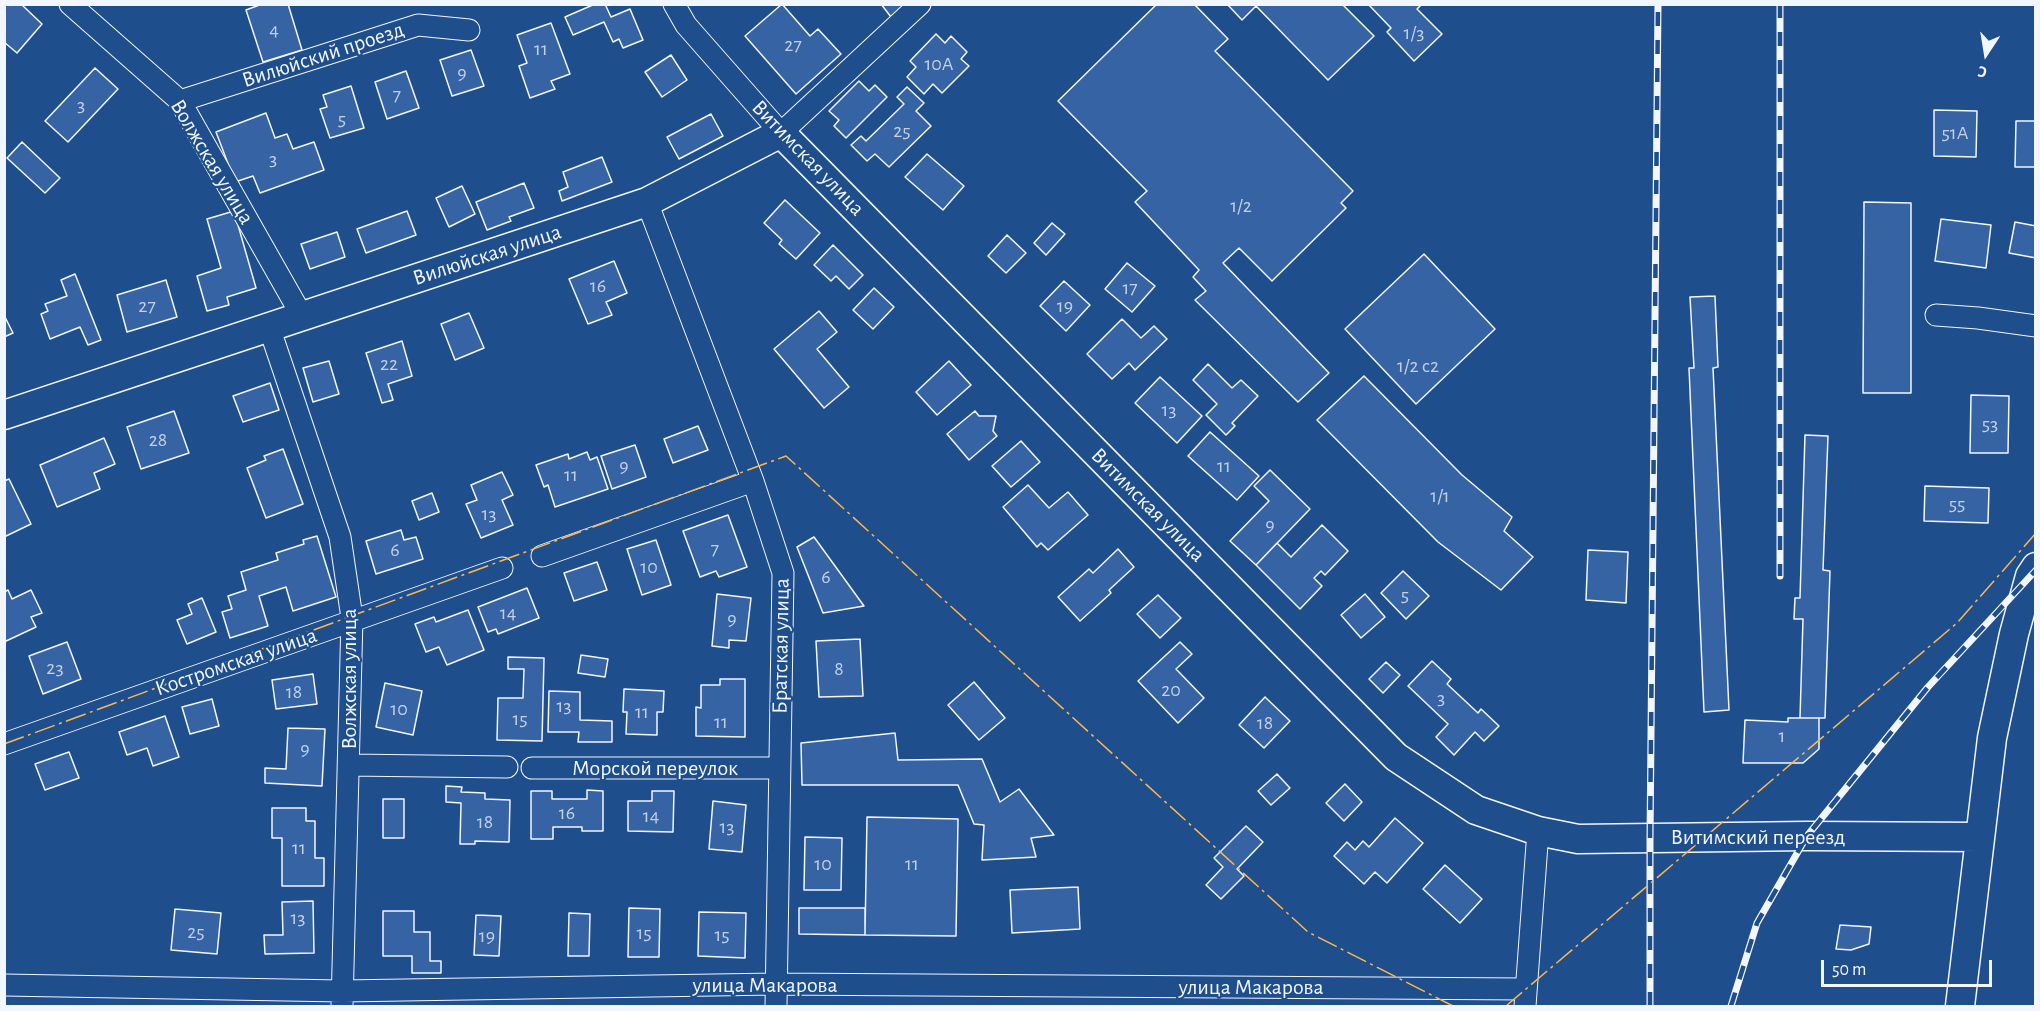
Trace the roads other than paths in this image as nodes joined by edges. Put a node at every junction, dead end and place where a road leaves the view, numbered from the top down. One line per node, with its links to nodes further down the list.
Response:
1 (70, 4): 5 (street, Волжская улица)
2 (674, 4): 6 (street, Витимская улица)
3 (920, 4): 6 (street, Вилюйская улица)
4 (469, 30): 5 (street, Вилюйский проезд)
5 (180, 101): 9 (street, Волжская улица)
6 (781, 133): 7 (street, Вилюйская улица); 23 (street, Витимская улица)
7 (647, 201): 9 (street, Вилюйская улица); 13 (street, Братская улица)
8 (1936, 315): 10 (street)
9 (302, 316): 11 (street, Вилюйская улица)
10 (2036, 326)
11 (269, 327): 12 (street, Вилюйская улица); 17 (street, Волжская улица)
12 (4, 415)
13 (753, 481): 14 (street); 22 (street, Братская улица)
14 (542, 556)
15 (2036, 567): 24 (street)
16 (502, 568): 17 (street, Костромская улица)
17 (352, 621): 18 (street, Костромская улица); 19 (street, Волжская улица)
18 (4, 744)
19 (349, 765): 20 (street); 28 (street, Волжская улица)
20 (507, 767)
21 (532, 768): 22 (street, Морской переулок)
22 (779, 768): 25 (street, Братская улица)
23 (1538, 831): 24 (street, Витимский переезд); 27 (street)
24 (1980, 837): 30 (street)
25 (776, 984): 27 (street, улица Макарова); 28 (street, улица Макарова); 29 (street, Братская улица)
26 (4, 985): 28 (street, улица Макарова)
27 (1525, 998)
28 (342, 999)
29 (776, 1006)
30 (1960, 1006)

